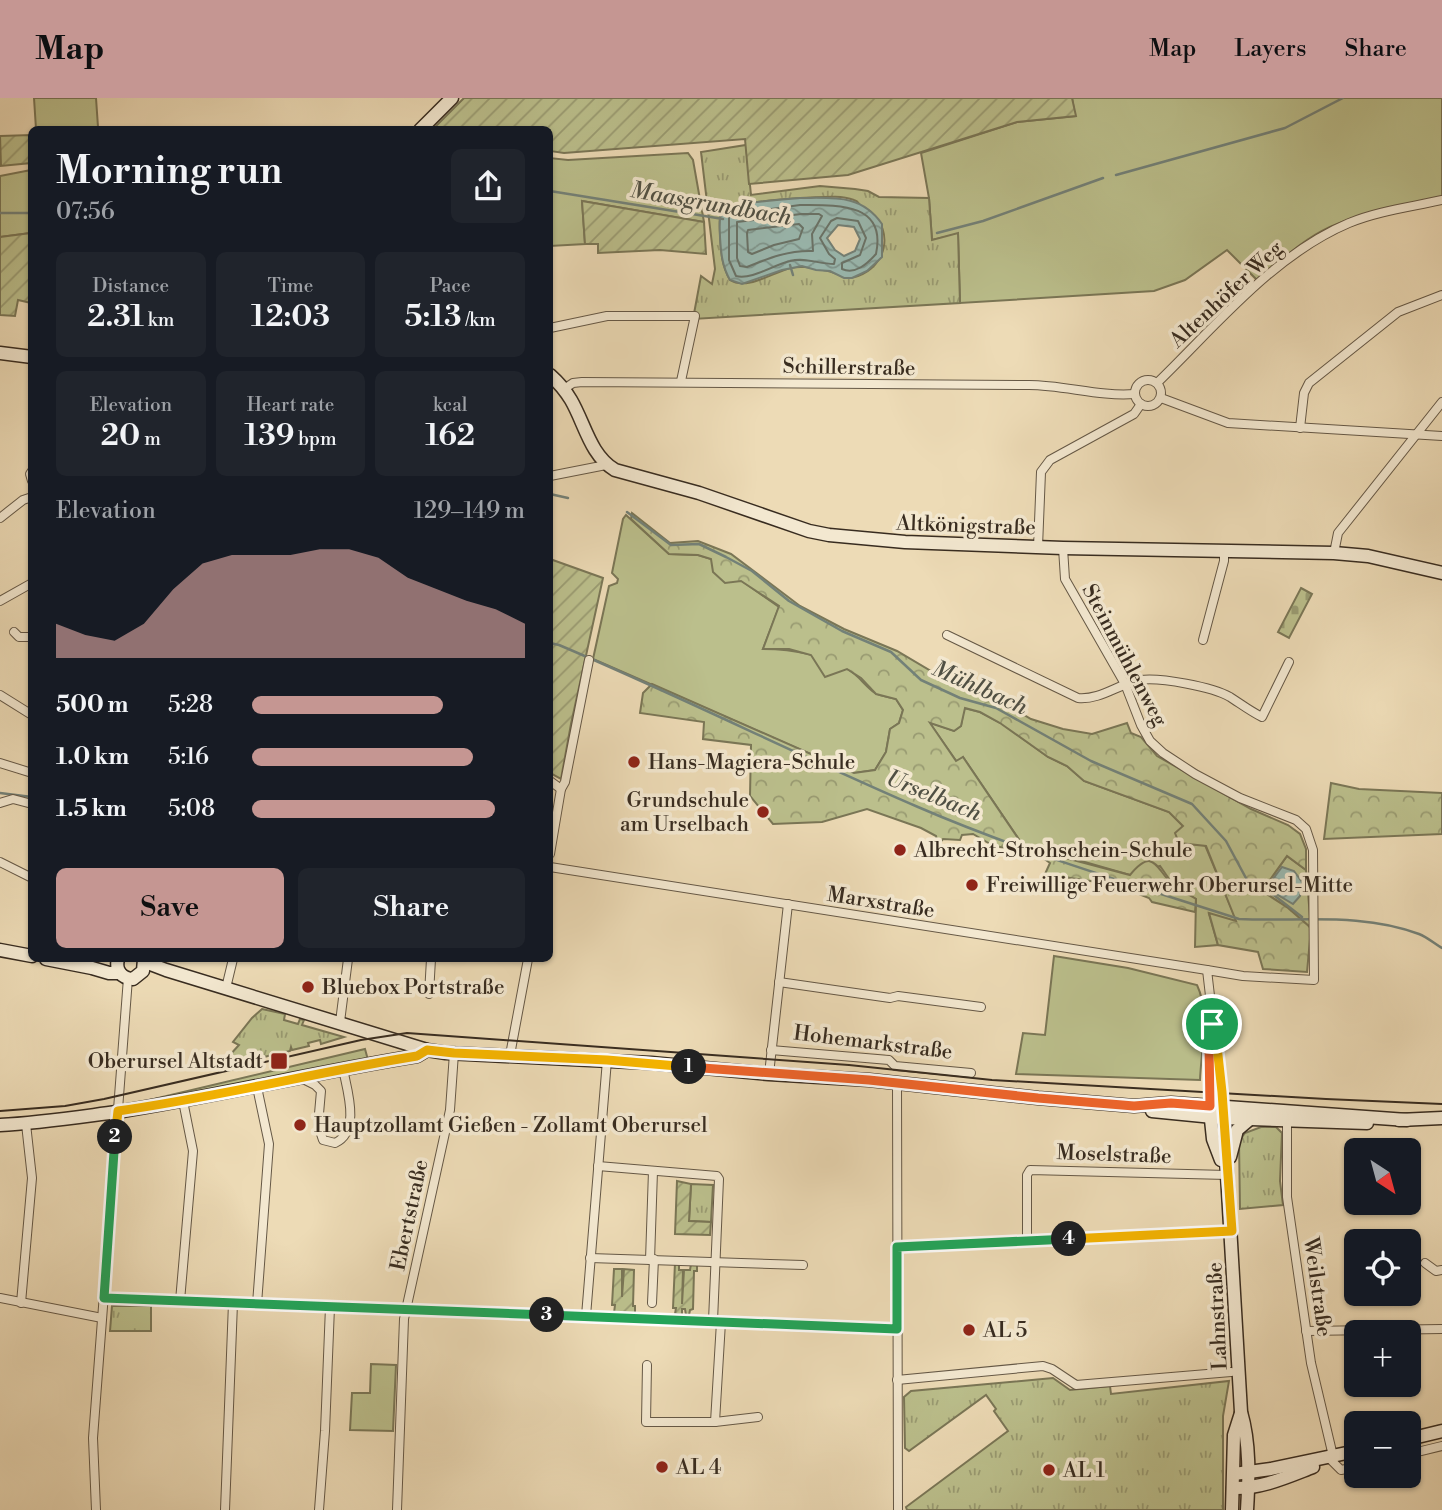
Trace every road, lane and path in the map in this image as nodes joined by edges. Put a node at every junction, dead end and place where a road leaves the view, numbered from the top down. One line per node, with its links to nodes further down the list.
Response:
1 (452, 98): 2 (street)
2 (424, 126)
3 (1442, 200): 10 (street, Altenhöfer Weg)
4 (1442, 295): 16 (street)
5 (553, 327): 9 (street)
6 (0, 354): 7 (street)
7 (28, 357)
8 (553, 377): 11 (street)
9 (681, 381): 11 (street, Schillerstraße); 12 (street, Schillerstraße)
10 (1157, 383): 12 (street); 13 (street)
11 (564, 389): 19 (street)
12 (1135, 394): 15 (street)
13 (1161, 398): 15 (street); 16 (street)
14 (1442, 402): 17 (street)
15 (1141, 404): 23 (street)
16 (1300, 428): 17 (street)
17 (1415, 435): 18 (street); 26 (street)
18 (1442, 436)
19 (606, 465): 20 (street); 23 (street, Altkönigstraße)
20 (553, 474)
21 (28, 498): 22 (street)
22 (0, 518)
23 (1038, 547): 24 (street, Altkönigstraße)
24 (1063, 548): 25 (street, Altkönigstraße); 36 (street, Steinmühlenweg)
25 (1224, 551): 26 (street, Altkönigstraße); 33 (street)
26 (1334, 553): 27 (street, Altkönigstraße)
27 (1442, 573)
28 (28, 585): 29 (street)
29 (0, 601)
30 (14, 632): 32 (street)
31 (947, 635): 36 (street)
32 (28, 637)
33 (1203, 640)
34 (589, 660): 42 (street)
35 (1289, 662): 36 (street)
36 (1125, 684): 60 (street, Steinmühlenweg)
37 (0, 695): 38 (street)
38 (28, 712)
39 (0, 763): 40 (street)
40 (28, 772)
41 (553, 784): 42 (street)
42 (561, 789): 45 (street)
43 (0, 803): 44 (street)
44 (28, 803)
45 (553, 836)
46 (0, 862): 48 (street)
47 (553, 867): 49 (street, Marxstraße)
48 (28, 876)
49 (788, 904): 59 (street, Marxstraße); 61 (street)
50 (0, 950): 51 (street)
51 (28, 955)
52 (61, 962): 58 (street)
53 (232, 962): 62 (street)
54 (348, 962): 65 (street)
55 (432, 962): 63 (street)
56 (527, 962): 70 (street)
57 (144, 964): 58 (street); 62 (street, Hohemarkstraße)
58 (121, 968): 80 (street)
59 (1207, 970): 60 (street, Marxstraße); 66 (street)
60 (1314, 980)
61 (779, 982): 64 (street); 68 (street)
62 (226, 988): 65 (street, Hohemarkstraße)
63 (429, 993)
64 (981, 1006)
65 (340, 1022): 67 (street, Hohemarkstraße)
66 (1212, 1024): 81 (street); 81 (street)
67 (427, 1050): 69 (street, Hohemarkstraße); 72 (street)
68 (771, 1050): 73 (street, Hohemarkstraße); 74 (street)
69 (454, 1053): 70 (street, Hohemarkstraße); 108 (street, Ebertstraße)
70 (510, 1055): 71 (street, Hohemarkstraße)
71 (607, 1060): 74 (street, Hohemarkstraße); 88 (street)
72 (343, 1069): 75 (street); 75 (street)
73 (971, 1073)
74 (769, 1074): 76 (street, Hohemarkstraße)
75 (298, 1077): 77 (street)
76 (897, 1084): 79 (street, Hohemarkstraße); 93 (street)
77 (257, 1087): 78 (street); 106 (street)
78 (183, 1101): 80 (street); 102 (street)
79 (1134, 1106): 81 (street, Hohemarkstraße); 81 (street, Hohemarkstraße)
80 (118, 1111): 86 (street); 101 (street)
81 (1217, 1112): 83 (street, Hohemarkstraße); 85 (street, Hohemarkstraße); 90 (street, Lahnstraße)
82 (1442, 1118): 85 (street, Hohemarkstraße)
83 (1250, 1119): 84 (street, Hohemarkstraße); 90 (street, Lahnstraße)
84 (1287, 1120): 85 (street, Hohemarkstraße); 114 (street, Weilstraße)
85 (1407, 1120)
86 (26, 1124): 87 (street); 103 (street)
87 (0, 1125)
88 (598, 1166): 89 (street); 94 (street)
89 (653, 1171): 95 (street); 96 (street)
90 (1227, 1175): 91 (street, Lahnstraße); 92 (street, Moselstraße)
91 (1232, 1231): 92 (street); 118 (street, Lahnstraße)
92 (1027, 1241): 93 (street)
93 (897, 1247): 112 (street)
94 (590, 1258): 95 (street); 109 (street)
95 (652, 1259): 96 (street); 105 (street)
96 (716, 1262): 98 (street); 111 (street)
97 (1425, 1263): 99 (street)
98 (803, 1265)
99 (1442, 1270)
100 (0, 1298): 103 (street)
101 (104, 1298): 102 (street); 110 (street)
102 (180, 1301): 104 (street)
103 (21, 1303): 110 (street)
104 (233, 1303): 106 (street); 133 (street)
105 (652, 1303)
106 (257, 1304): 107 (street)
107 (330, 1307): 108 (street); 134 (street)
108 (406, 1309): 109 (street); 135 (street, Ebertstraße)
109 (586, 1316): 111 (street)
110 (102, 1318): 132 (street)
111 (717, 1322): 112 (street); 120 (street)
112 (897, 1329): 117 (street)
113 (1442, 1329): 114 (street)
114 (1306, 1331): 126 (street, Weilstraße)
115 (647, 1364): 120 (street)
116 (1231, 1372): 117 (street, Lahnstraße)
117 (897, 1380): 136 (street)
118 (1241, 1412): 128 (street, Lahnstraße); 129 (street, Lahnstraße)
119 (758, 1417): 120 (street)
120 (715, 1422)
121 (1442, 1431): 122 (street)
122 (1421, 1436)
123 (1442, 1447): 124 (street)
124 (1421, 1451)
125 (1344, 1454): 126 (street)
126 (1331, 1457): 127 (street); 128 (street); 131 (street)
127 (1344, 1469)
128 (1248, 1473): 129 (street); 131 (street, Lahnstraße)
129 (1234, 1474): 130 (street, Lahnstraße)
130 (1233, 1488): 131 (street); 137 (street, Lahnstraße)
131 (1249, 1488): 138 (street, Lahnstraße)
132 (96, 1510)
133 (225, 1510)
134 (319, 1510)
135 (397, 1510)
136 (898, 1510)
137 (1233, 1510)
138 (1247, 1510)

